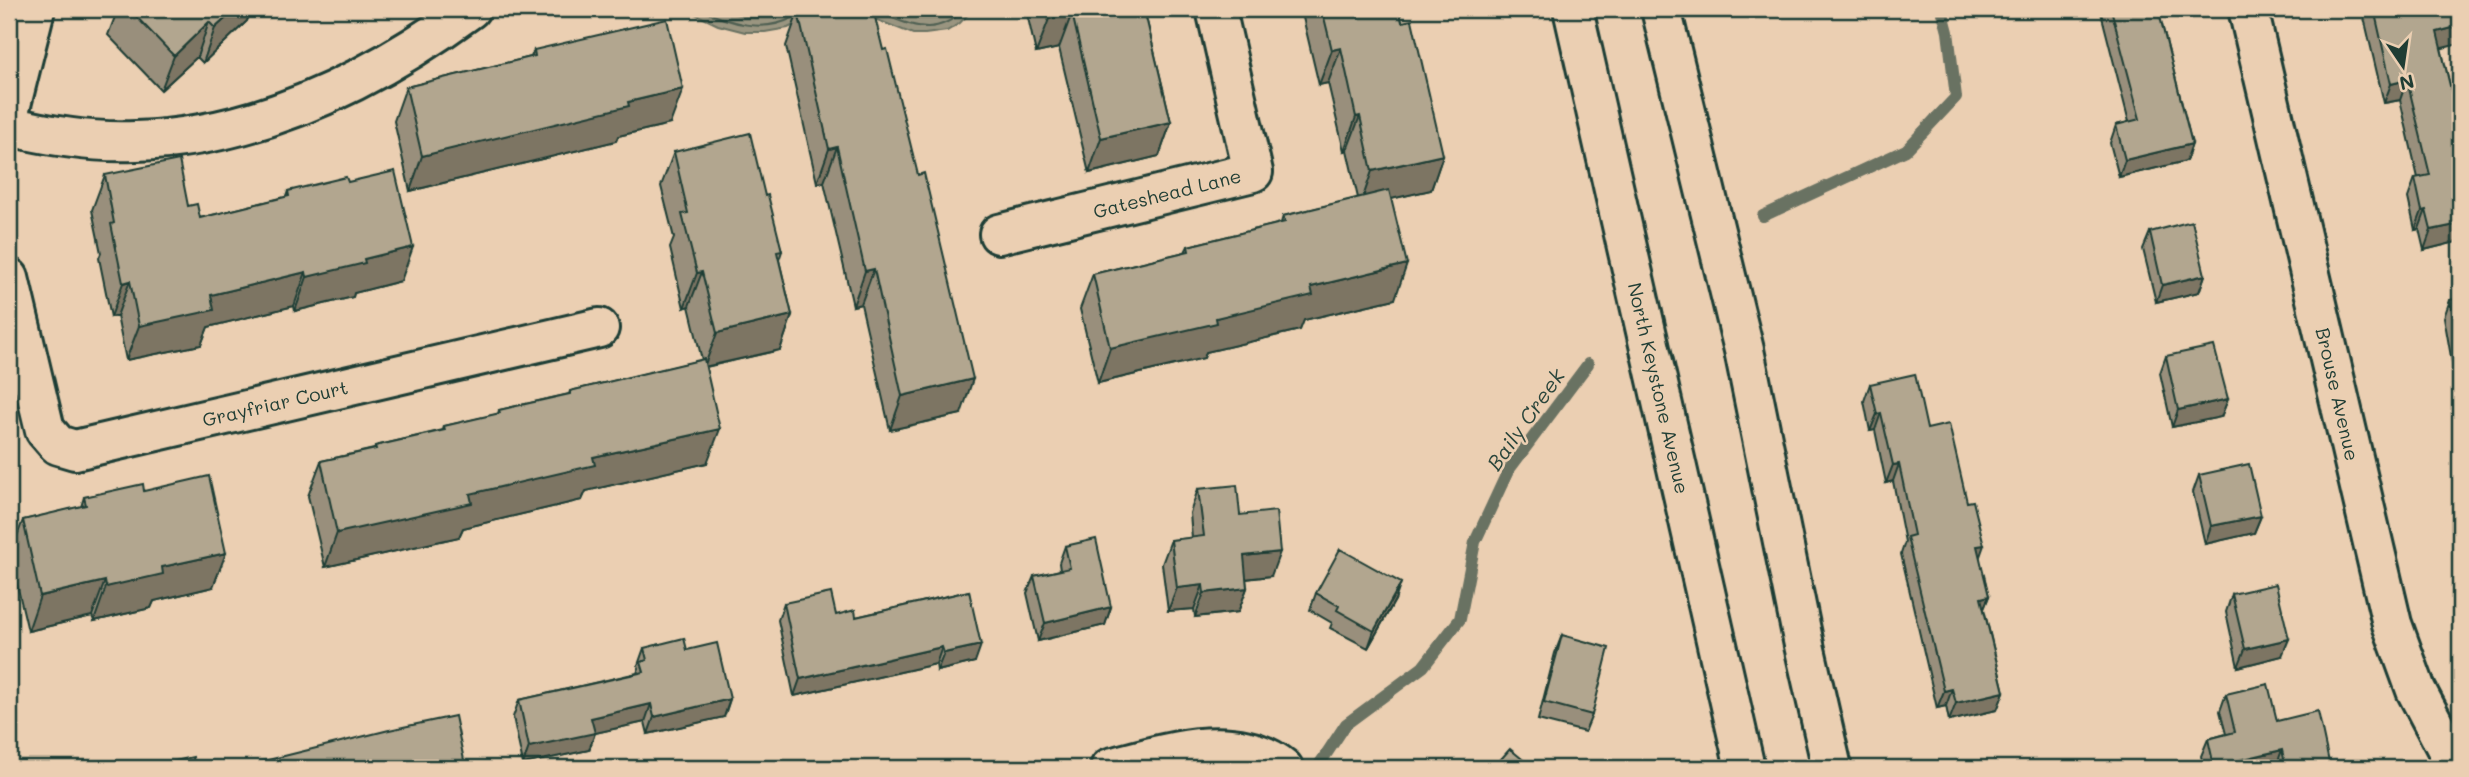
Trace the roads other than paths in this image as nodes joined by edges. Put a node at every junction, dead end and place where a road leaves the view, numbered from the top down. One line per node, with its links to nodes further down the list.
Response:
1 (35, 9): 7 (street)
2 (470, 9): 8 (street)
3 (1216, 9): 9 (street, Gateshead Lane)
4 (1573, 9): 14 (street, North Keystone Avenue)
5 (1661, 9): 15 (street)
6 (2248, 9): 16 (street, Brouse Avenue)
7 (9, 113)
8 (9, 126)
9 (999, 233)
10 (9, 278): 11 (street, Grayfriar Court)
11 (599, 328)
12 (1280, 765): 13 (street)
13 (1110, 768)
14 (1745, 768)
15 (1832, 768)
16 (2457, 768)

